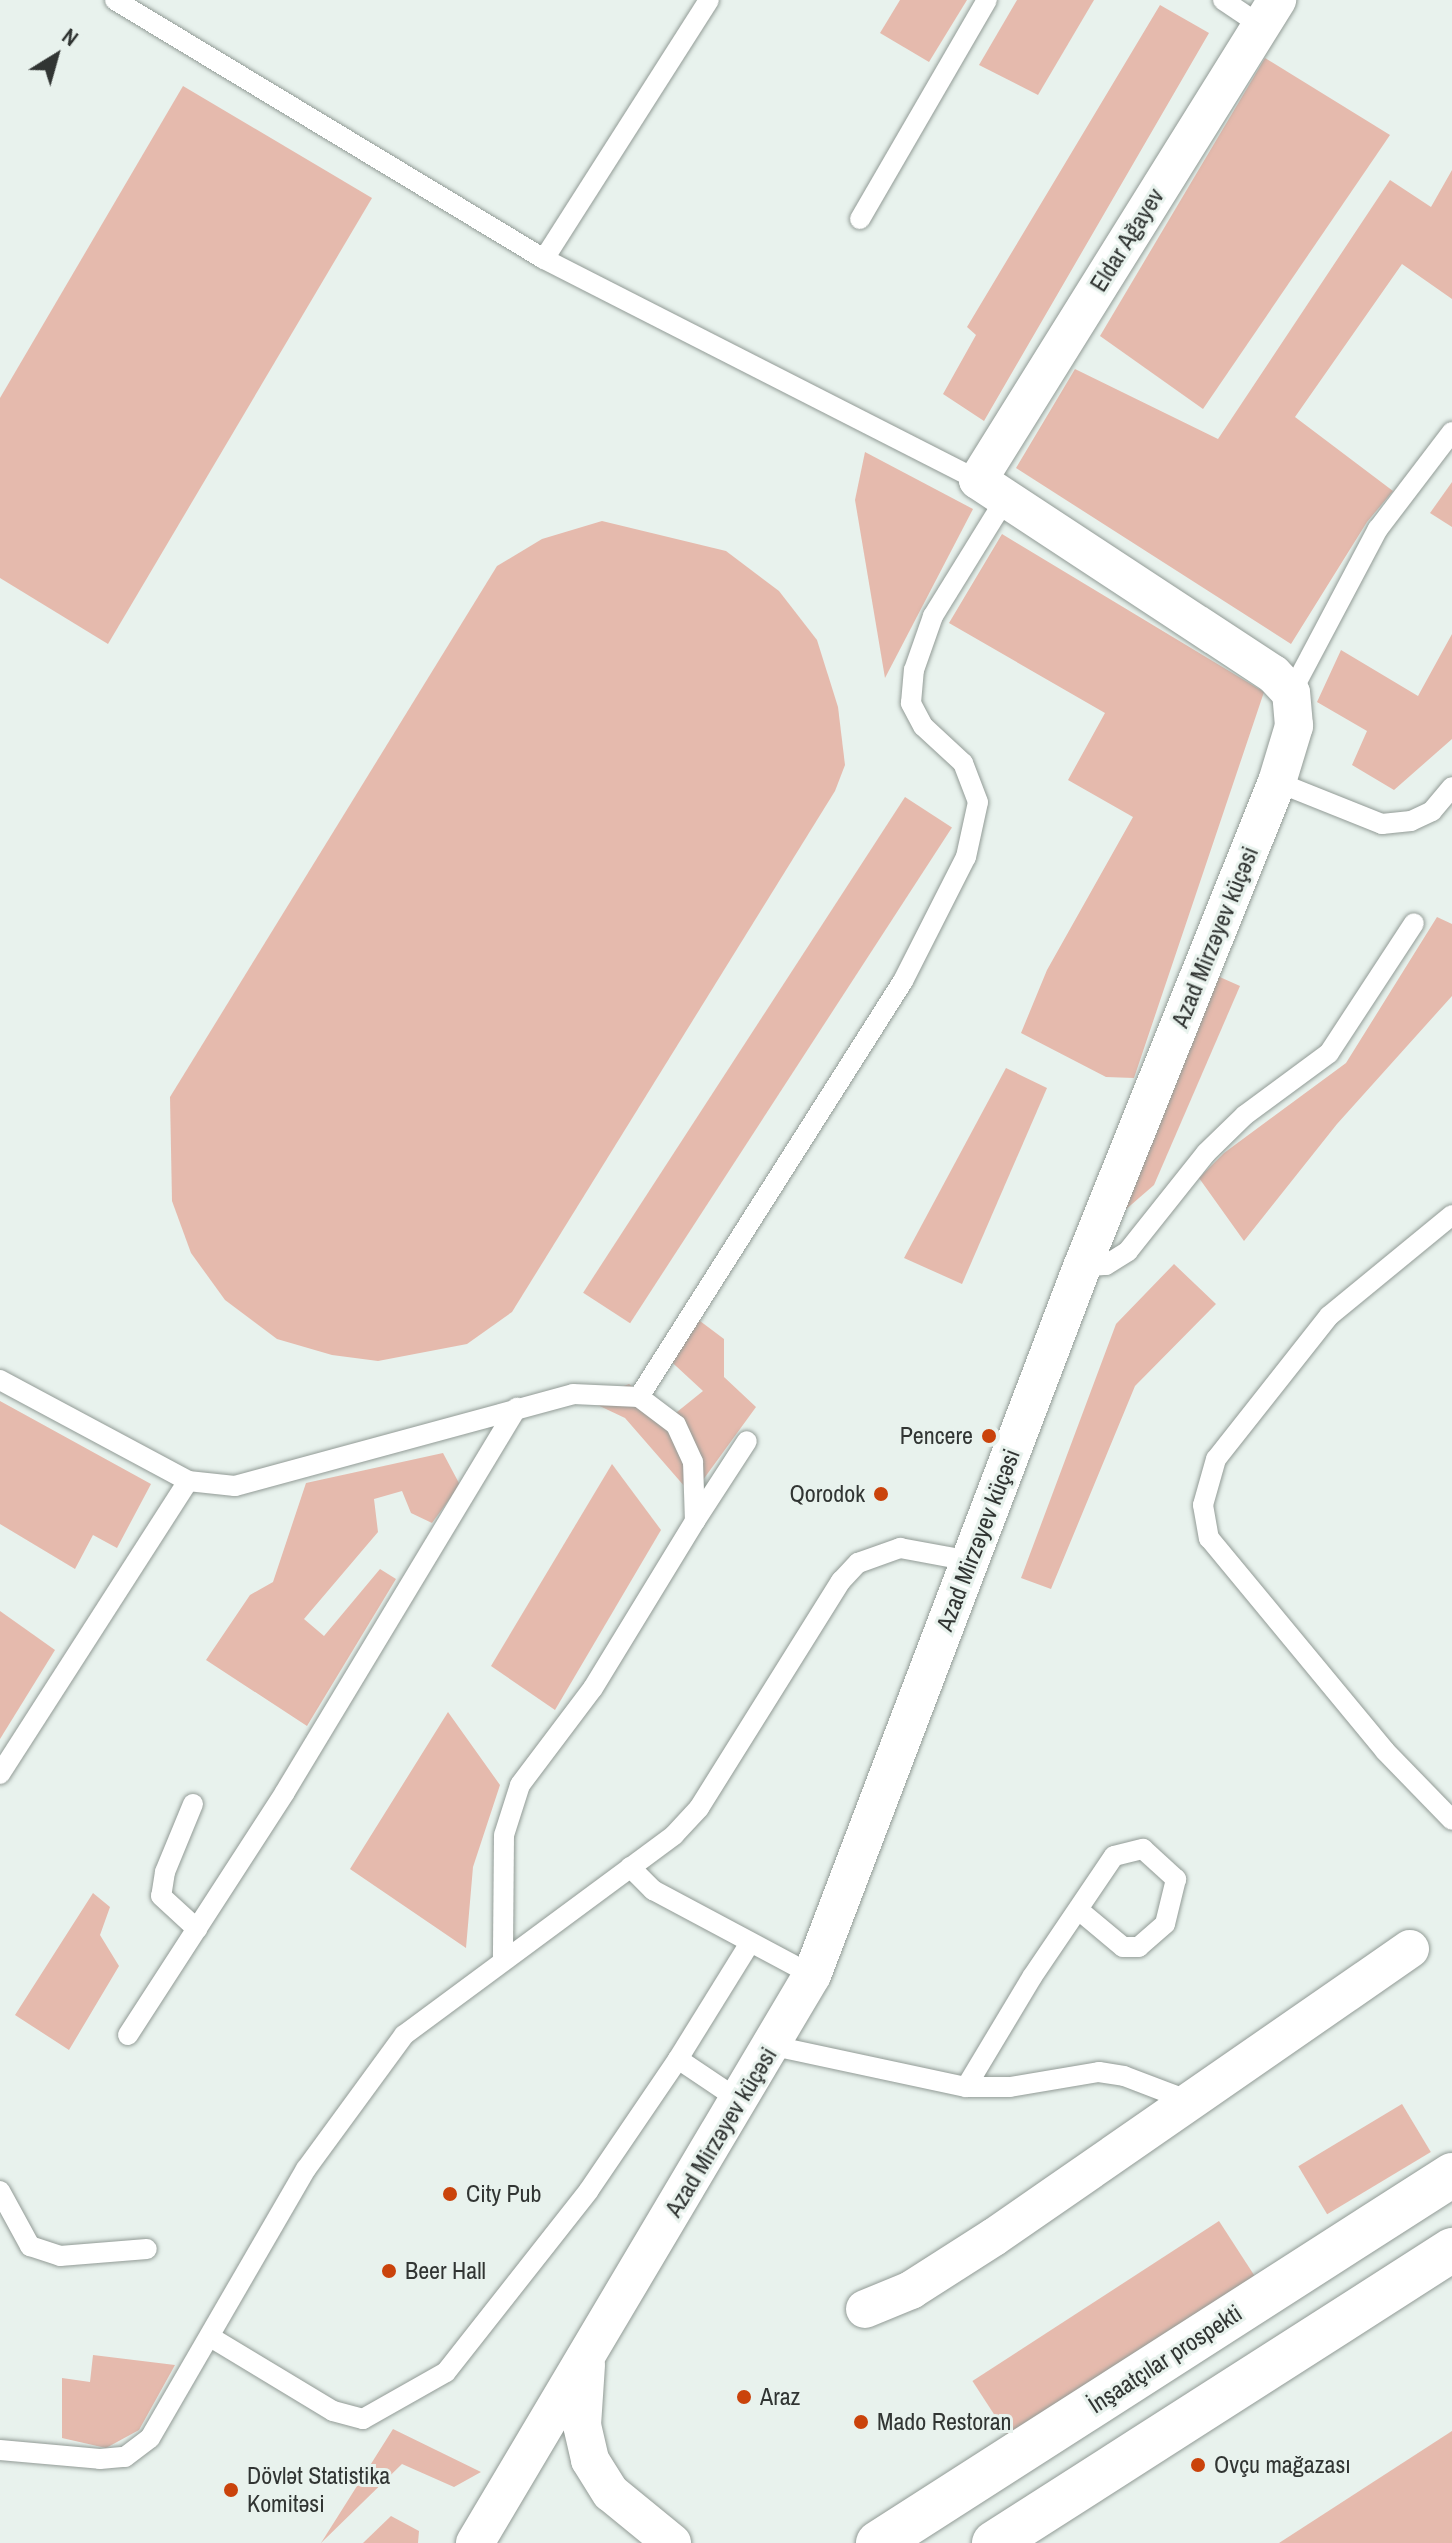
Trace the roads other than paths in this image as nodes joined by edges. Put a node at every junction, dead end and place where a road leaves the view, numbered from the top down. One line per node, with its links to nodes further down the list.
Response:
1 (115, 0): 7 (lane)
2 (709, 0): 7 (lane)
3 (987, 0): 6 (lane)
4 (1223, 0): 5 (lane)
5 (1269, 13): 9 (street, Eldar Ağayev)
6 (860, 219)
7 (544, 259): 9 (lane)
8 (1452, 432): 10 (lane)
9 (992, 489): 10 (street); 17 (lane)
10 (1291, 693): 11 (street, Azad Mirzəyev küçəsi)
11 (1277, 782): 12 (lane); 15 (street, Azad Mirzəyev küçəsi)
12 (1452, 787)
13 (1414, 923): 15 (lane)
14 (1452, 1215): 25 (lane)
15 (1082, 1267): 22 (street, Azad Mirzəyev küçəsi)
16 (0, 1380): 20 (lane)
17 (639, 1397): 18 (lane); 21 (lane)
18 (517, 1408): 20 (lane); 28 (lane)
19 (747, 1441): 21 (lane)
20 (188, 1481): 23 (lane)
21 (695, 1521): 31 (lane)
22 (970, 1561): 26 (lane); 32 (street, Azad Mirzəyev küçəsi)
23 (0, 1774)
24 (193, 1804): 28 (lane)
25 (1452, 1820)
26 (630, 1867): 29 (lane); 31 (lane)
27 (1080, 1911): 27 (lane); 36 (lane)
28 (197, 1929): 33 (lane)
29 (750, 1943): 32 (lane); 35 (lane)
30 (1410, 1949): 38 (street)
31 (503, 1957): 44 (lane)
32 (812, 1975): 34 (street, Azad Mirzəyev küçəsi)
33 (128, 2035)
34 (774, 2046): 36 (lane); 37 (street, Azad Mirzəyev küçəsi)
35 (678, 2059): 37 (lane); 44 (lane)
36 (966, 2087): 38 (lane)
37 (739, 2100): 45 (street, Azad Mirzəyev küçəsi)
38 (1187, 2100): 43 (street)
39 (1452, 2175): 49 (main road, İnşaatçılar prospekti)
40 (0, 2191): 41 (lane)
41 (147, 2249)
42 (1452, 2250): 50 (main road)
43 (865, 2309)
44 (212, 2338): 46 (lane)
45 (588, 2354): 47 (street, Azad Mirzəyev küçəsi); 48 (street)
46 (0, 2450)
47 (475, 2543)
48 (672, 2543)
49 (878, 2543)
50 (994, 2543)

